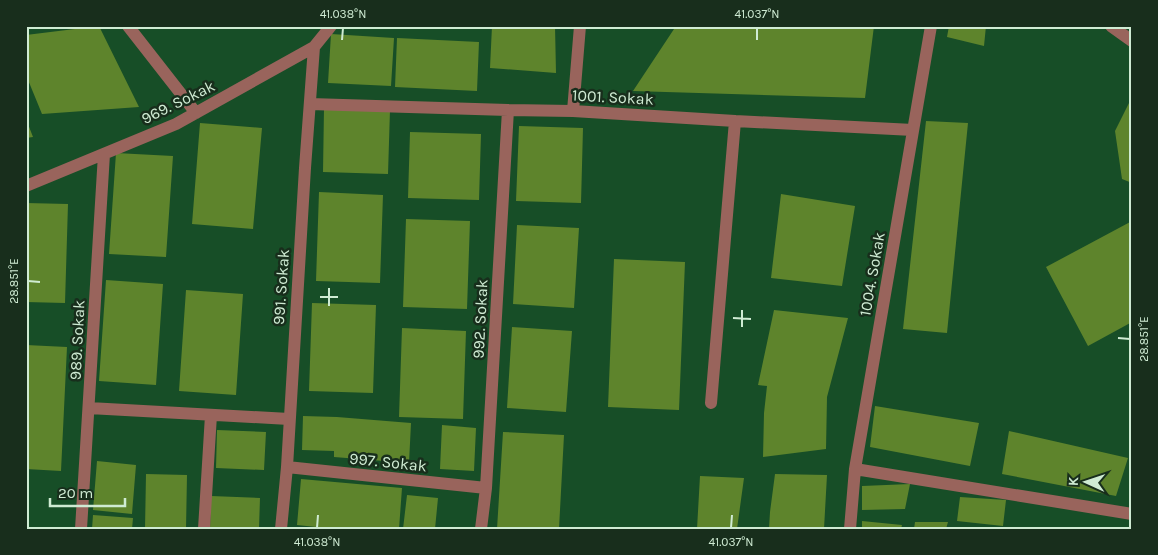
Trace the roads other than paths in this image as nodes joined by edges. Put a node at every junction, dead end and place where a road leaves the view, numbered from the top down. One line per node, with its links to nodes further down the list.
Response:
1 (128, 26): 11 (street)
2 (331, 26): 7 (street, 969. Sokak)
3 (580, 26): 10 (street)
4 (931, 26): 13 (street, 1004. Sokak)
5 (1111, 26): 6 (street)
6 (1132, 41)
7 (314, 47): 8 (street, 991. Sokak); 11 (street, 969. Sokak)
8 (310, 104): 9 (street, 1001. Sokak); 19 (street, 991. Sokak)
9 (508, 110): 10 (street, 1001. Sokak); 22 (street, 992. Sokak)
10 (573, 111): 12 (street, 1001. Sokak)
11 (196, 113): 14 (street, 969. Sokak)
12 (735, 121): 13 (street, 1001. Sokak); 16 (street)
13 (913, 130): 21 (street, 1004. Sokak)
14 (104, 154): 15 (street, 969. Sokak); 17 (street, 989. Sokak)
15 (26, 186)
16 (712, 403)
17 (89, 408): 18 (street); 24 (street, 989. Sokak)
18 (211, 415): 19 (street); 25 (street)
19 (289, 419): 20 (street, 991. Sokak)
20 (286, 467): 22 (street, 997. Sokak); 26 (street, 991. Sokak)
21 (855, 470): 23 (street); 28 (street, 1004. Sokak)
22 (486, 488): 27 (street, 992. Sokak)
23 (1132, 514)
24 (81, 529)
25 (204, 529)
26 (281, 529)
27 (481, 529)
28 (850, 529)

